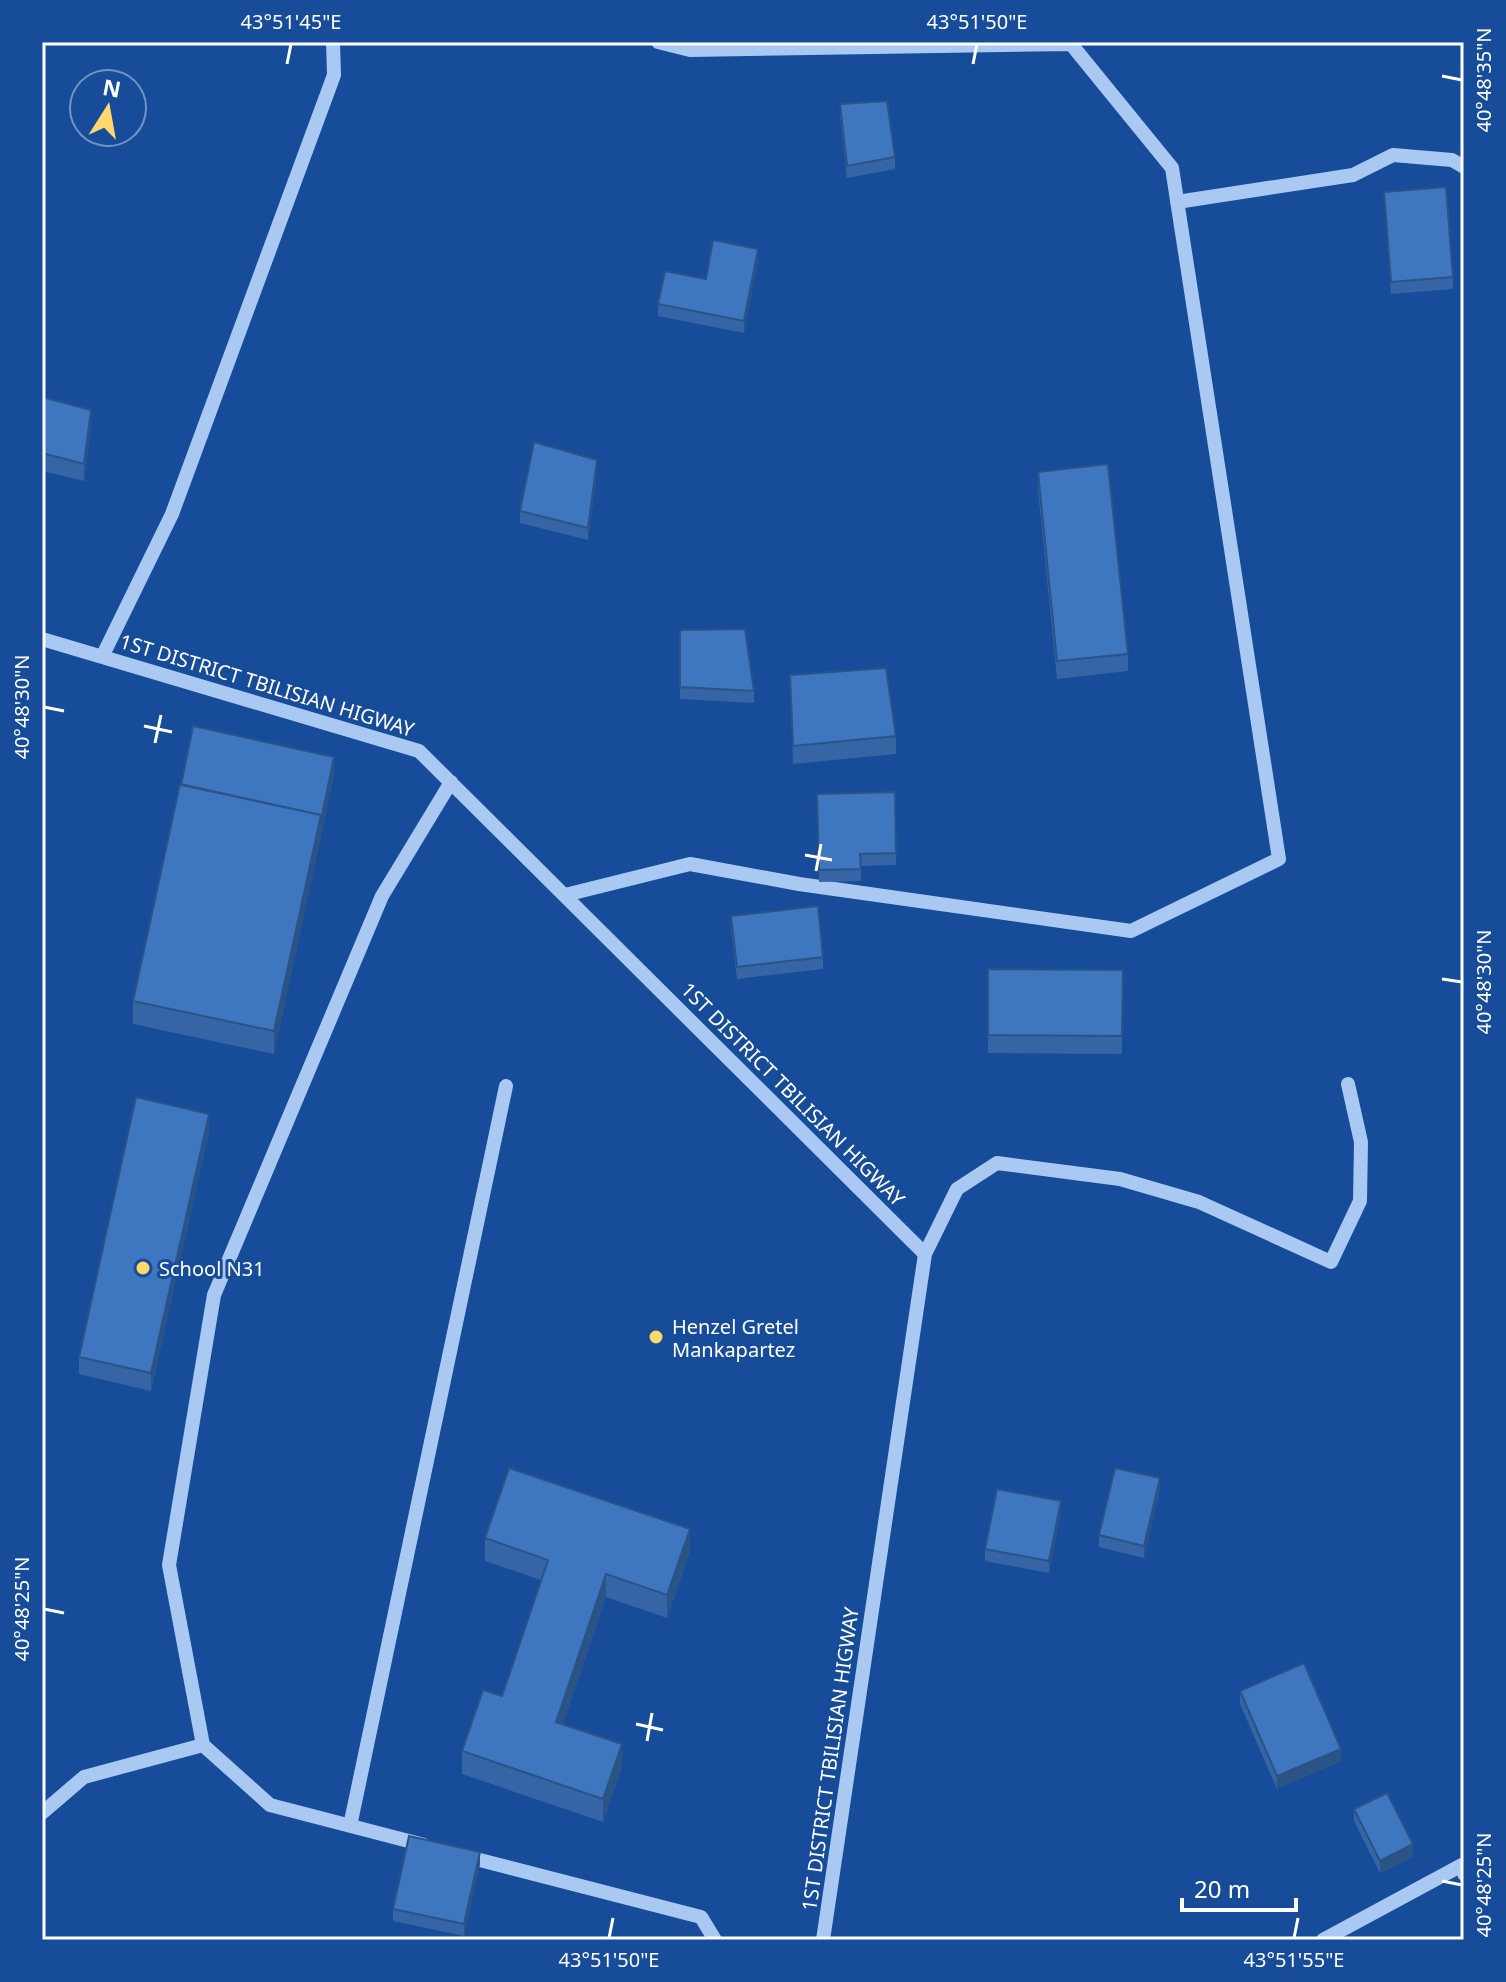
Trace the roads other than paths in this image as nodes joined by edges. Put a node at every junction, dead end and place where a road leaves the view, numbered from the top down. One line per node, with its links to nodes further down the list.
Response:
1 (333, 42): 6 (street)
2 (658, 42): 4 (street)
3 (1464, 167): 4 (street)
4 (1177, 202): 8 (street)
5 (42, 639): 6 (street, 1ST DISTRICT TBILISIAN HIGWAY)
6 (102, 657): 7 (street, 1ST DISTRICT TBILISIAN HIGWAY)
7 (451, 782): 8 (street, 1ST DISTRICT TBILISIAN HIGWAY); 12 (street)
8 (565, 895): 11 (street, 1ST DISTRICT TBILISIAN HIGWAY)
9 (1348, 1084): 11 (street)
10 (506, 1086): 14 (street)
11 (925, 1254): 19 (street, 1ST DISTRICT TBILISIAN HIGWAY)
12 (203, 1745): 13 (street); 14 (street)
13 (42, 1813)
14 (350, 1826): 15 (street)
15 (441, 1850)
16 (456, 1854): 18 (street)
17 (1463, 1870): 20 (street)
18 (715, 1940)
19 (823, 1940)
20 (1323, 1940)

